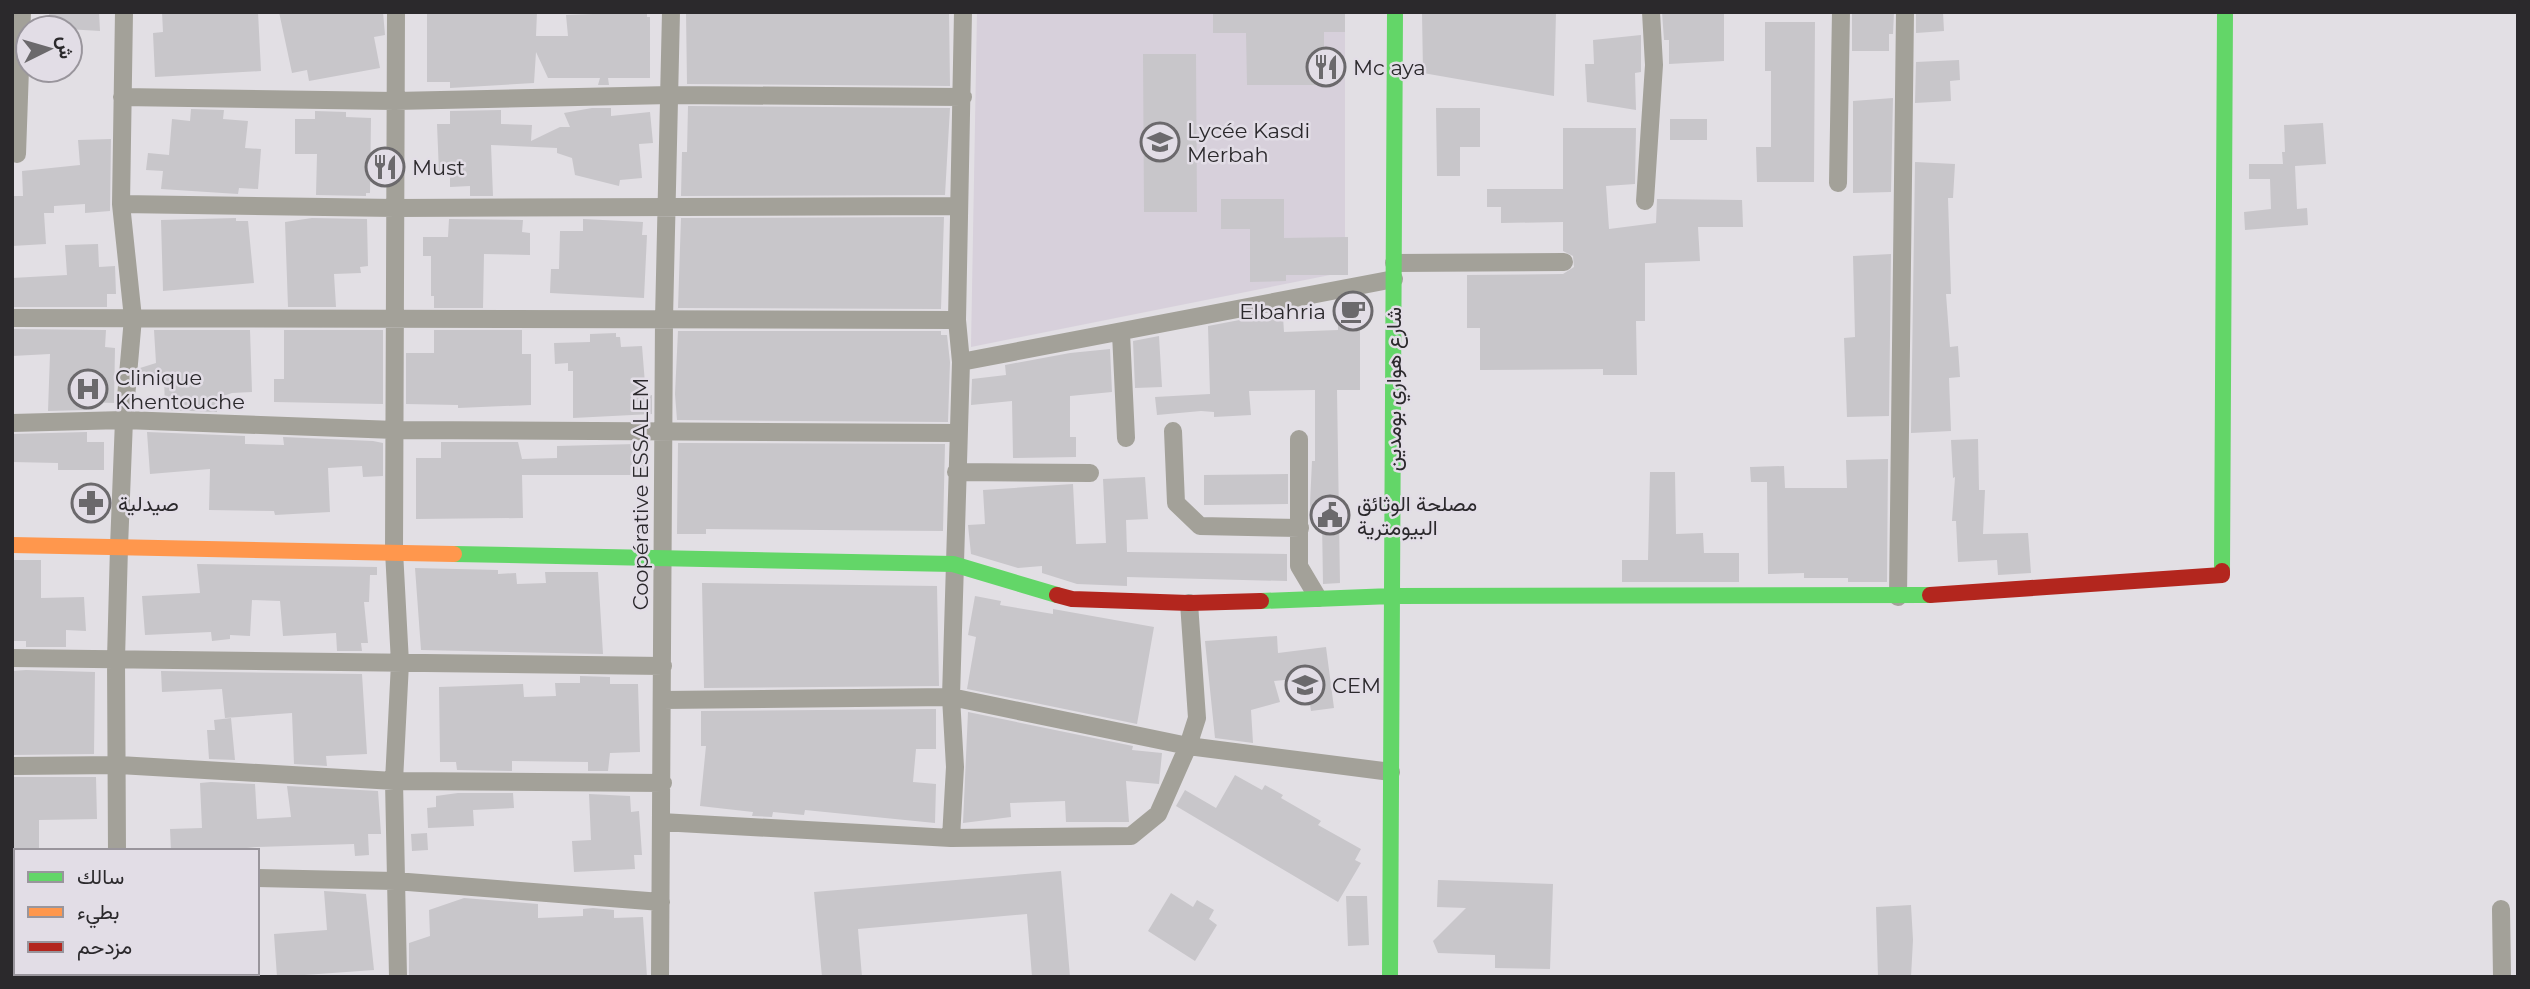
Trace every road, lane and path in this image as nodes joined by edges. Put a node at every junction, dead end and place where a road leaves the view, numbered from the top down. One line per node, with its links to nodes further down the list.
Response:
1 (22, 12): 15 (street)
2 (124, 12): 12 (street)
3 (396, 12): 14 (street)
4 (671, 12): 11 (street, Coopérative ESSALEM)
5 (963, 12): 13 (street)
6 (1395, 12): 23 (street, شارع هواري بومدين)
7 (1651, 12): 17 (street)
8 (1841, 12): 16 (street)
9 (1905, 12): 48 (street)
10 (2225, 12): 48 (street)
11 (671, 95): 13 (street); 14 (street); 19 (street, Coopérative ESSALEM)
12 (122, 97): 14 (street); 18 (street)
13 (963, 97): 20 (street)
14 (395, 101): 21 (street)
15 (18, 154)
16 (1838, 183)
17 (1644, 201)
18 (121, 204): 21 (street); 26 (street)
19 (667, 205): 20 (street); 21 (street); 27 (street, Coopérative ESSALEM)
20 (958, 206): 28 (street)
21 (395, 208): 25 (street)
22 (1564, 262): 23 (street)
23 (1394, 271): 29 (street); 47 (street, شارع هواري بومدين)
24 (12, 317): 26 (street)
25 (395, 317): 26 (street); 27 (street); 33 (street)
26 (133, 318): 31 (street)
27 (664, 319): 28 (street); 35 (street, Coopérative ESSALEM)
28 (957, 320): 30 (street)
29 (1121, 333): 30 (street); 37 (street)
30 (961, 362): 36 (street)
31 (124, 420): 32 (street); 33 (street); 43 (street)
32 (12, 423)
33 (395, 430): 35 (street); 44 (street)
34 (1173, 431): 41 (street)
35 (663, 433): 36 (street); 45 (street, Coopérative ESSALEM)
36 (957, 433): 39 (street)
37 (1126, 438)
38 (1300, 439): 41 (street)
39 (956, 471): 40 (street); 46 (street)
40 (1090, 473)
41 (1300, 528): 49 (street)
42 (12, 545): 43 (street)
43 (119, 547): 44 (street); 52 (street)
44 (394, 551): 45 (street); 53 (street)
45 (663, 558): 46 (street); 54 (street, Coopérative ESSALEM)
46 (953, 564): 50 (street); 55 (street)
47 (1392, 596): 48 (street); 49 (street); 60 (street, شارع هواري بومدين)
48 (1898, 597)
49 (1318, 598): 50 (street)
50 (1189, 603): 57 (street)
51 (12, 659): 52 (street)
52 (116, 659): 53 (street); 58 (street)
53 (400, 663): 54 (street); 61 (street)
54 (663, 666): 56 (street, Coopérative ESSALEM)
55 (951, 697): 56 (street); 57 (street); 64 (street)
56 (662, 700): 62 (street, Coopérative ESSALEM)
57 (1188, 746): 60 (street); 64 (street)
58 (119, 765): 59 (street); 61 (street); 65 (street)
59 (12, 766)
60 (1391, 772): 72 (street, شارع هواري بومدين)
61 (394, 781): 62 (street); 67 (street)
62 (663, 783): 63 (street, Coopérative ESSALEM)
63 (661, 822): 64 (street); 68 (street, Coopérative ESSALEM)
64 (951, 838)
65 (117, 849)
66 (259, 878): 67 (street)
67 (396, 881): 68 (street); 70 (street)
68 (661, 902): 71 (street, Coopérative ESSALEM)
69 (2501, 909): 73 (street)
70 (398, 977)
71 (660, 977)
72 (1390, 977)
73 (2502, 977)

